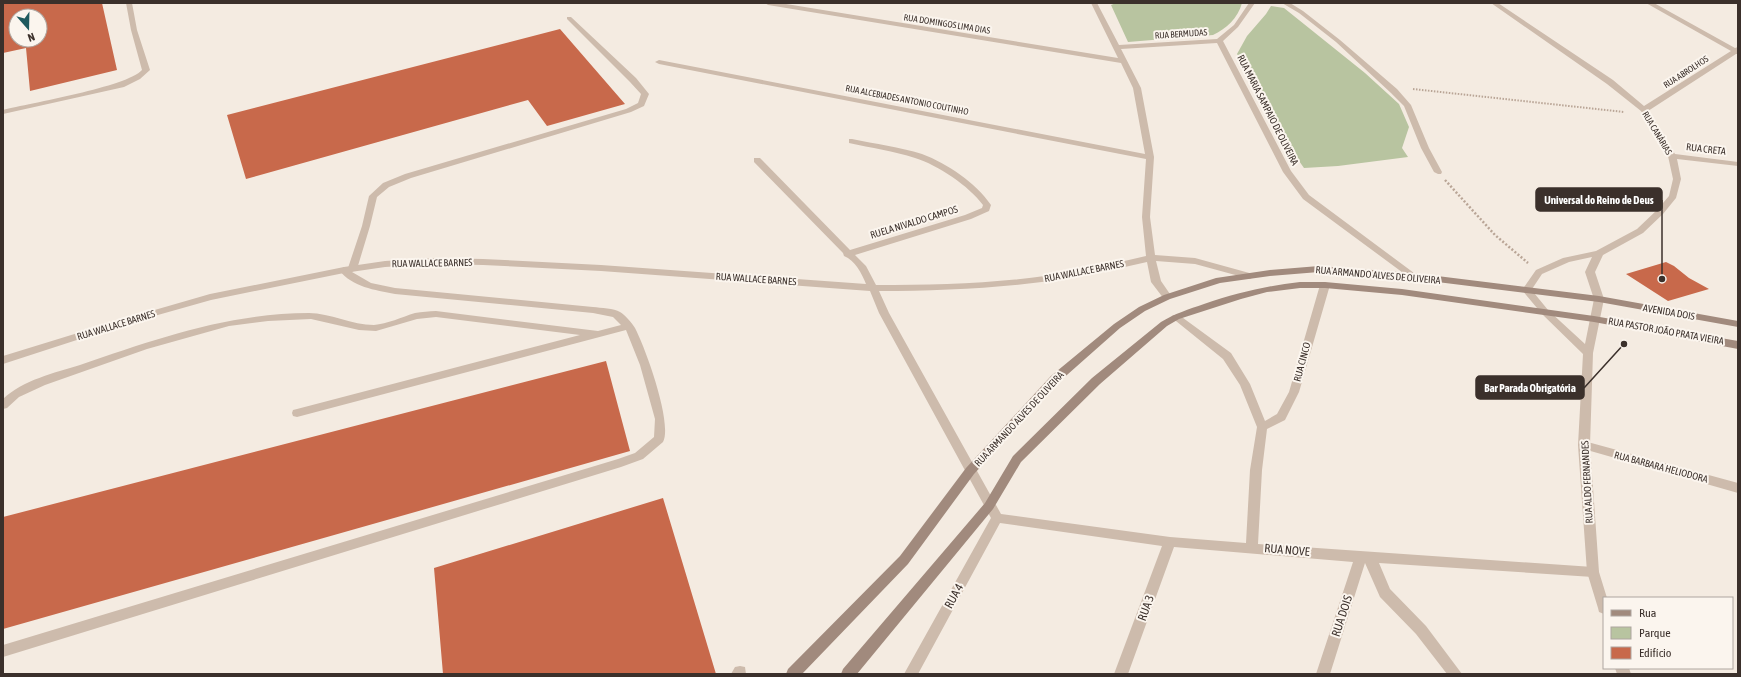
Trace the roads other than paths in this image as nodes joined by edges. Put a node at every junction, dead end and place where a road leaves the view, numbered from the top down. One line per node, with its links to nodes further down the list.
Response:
1 (129, 3): 14 (street)
2 (768, 3): 13 (street, RUA DOMINGOS LIMA DIAS)
3 (1094, 3): 10 (street)
4 (1252, 3): 9 (street, RUA BERMUDAS)
5 (1285, 3): 21 (street)
6 (1494, 3): 15 (street, RUA CANÁRIAS)
7 (1649, 3): 11 (street)
8 (569, 18): 25 (street)
9 (1219, 41): 10 (street, RUA BERMUDAS); 27 (street, RUA MARIA SAMPAIO DE OLIVEIRA)
10 (1116, 47): 13 (street)
11 (1737, 51): 15 (street, RUA ABROLHOS)
12 (659, 62): 18 (street, RUA ALCEBIADES ANTONIO COUTINHO)
13 (1124, 62): 18 (street)
14 (3, 112)
15 (1646, 112): 17 (street, RUA CANÁRIAS)
16 (852, 141): 23 (street, RUELA NIVALDO CAMPOS)
17 (1672, 156): 20 (street, RUA CRETA); 22 (street, RUA CANÁRIAS)
18 (1150, 157): 24 (street)
19 (757, 160): 23 (street)
20 (1738, 164)
21 (1438, 172)
22 (1599, 253): 30 (street, RUA CANÁRIAS); 32 (street)
23 (847, 254): 29 (street)
24 (1151, 258): 26 (street, RUA WALLACE BARNES); 29 (street, RUA WALLACE BARNES); 31 (street)
25 (348, 270): 29 (street, RUA WALLACE BARNES); 37 (street); 41 (street, RUA WALLACE BARNES)
26 (1250, 276): 27 (main road, RUA ARMANDO ALVES DE OLIVEIRA); 31 (main road, RUA ARMANDO ALVES DE OLIVEIRA)
27 (1413, 276): 30 (main road, RUA ARMANDO ALVES DE OLIVEIRA)
28 (1325, 285): 33 (main road, RUA ARMANDO ALVES DE OLIVEIRA); 34 (main road, RUA ARMANDO ALVES DE OLIVEIRA); 44 (street, RUA CINCO)
29 (874, 288): 46 (street)
30 (1527, 290): 32 (main road, RUA ARMANDO ALVES DE OLIVEIRA); 33 (street)
31 (1167, 297): 46 (main road, RUA ARMANDO ALVES DE OLIVEIRA)
32 (1599, 299): 35 (street, RUA ALDO FERNANDES); 36 (main road, AVENIDA DOIS)
33 (1545, 312): 35 (main road, RUA ARMANDO ALVES DE OLIVEIRA); 40 (street)
34 (1176, 317): 44 (street); 48 (main road, RUA ARMANDO ALVES DE OLIVEIRA)
35 (1594, 319): 39 (main road, RUA PASTOR JOÃO PRATA VIEIRA); 40 (street, RUA ALDO FERNANDES)
36 (1738, 324)
37 (628, 326): 38 (street); 55 (street)
38 (598, 334): 42 (street); 43 (street)
39 (1738, 344)
40 (1588, 353): 45 (street, RUA ALDO FERNANDES)
41 (3, 360)
42 (3, 405)
43 (297, 413)
44 (1262, 427): 51 (street)
45 (1584, 445): 47 (street, RUA BARBARA HELIODORA); 53 (street, RUA ALDO FERNANDES)
46 (970, 471): 48 (street); 56 (main road, RUA ARMANDO ALVES DE OLIVEIRA)
47 (1738, 488)
48 (989, 506): 49 (street); 57 (main road, RUA ARMANDO ALVES DE OLIVEIRA)
49 (997, 518): 50 (street, RUA NOVE); 58 (street, RUA 4)
50 (1170, 542): 51 (street, RUA NOVE); 59 (street, RUA 3)
51 (1252, 548): 52 (street, RUA NOVE)
52 (1365, 557): 53 (street, RUA NOVE); 60 (street, RUA DOIS); 61 (street)
53 (1593, 572): 54 (street, RUA ALDO FERNANDES)
54 (1603, 605)
55 (3, 651)
56 (793, 674)
57 (848, 674)
58 (911, 674)
59 (1121, 674)
60 (1323, 674)
61 (1455, 674)

